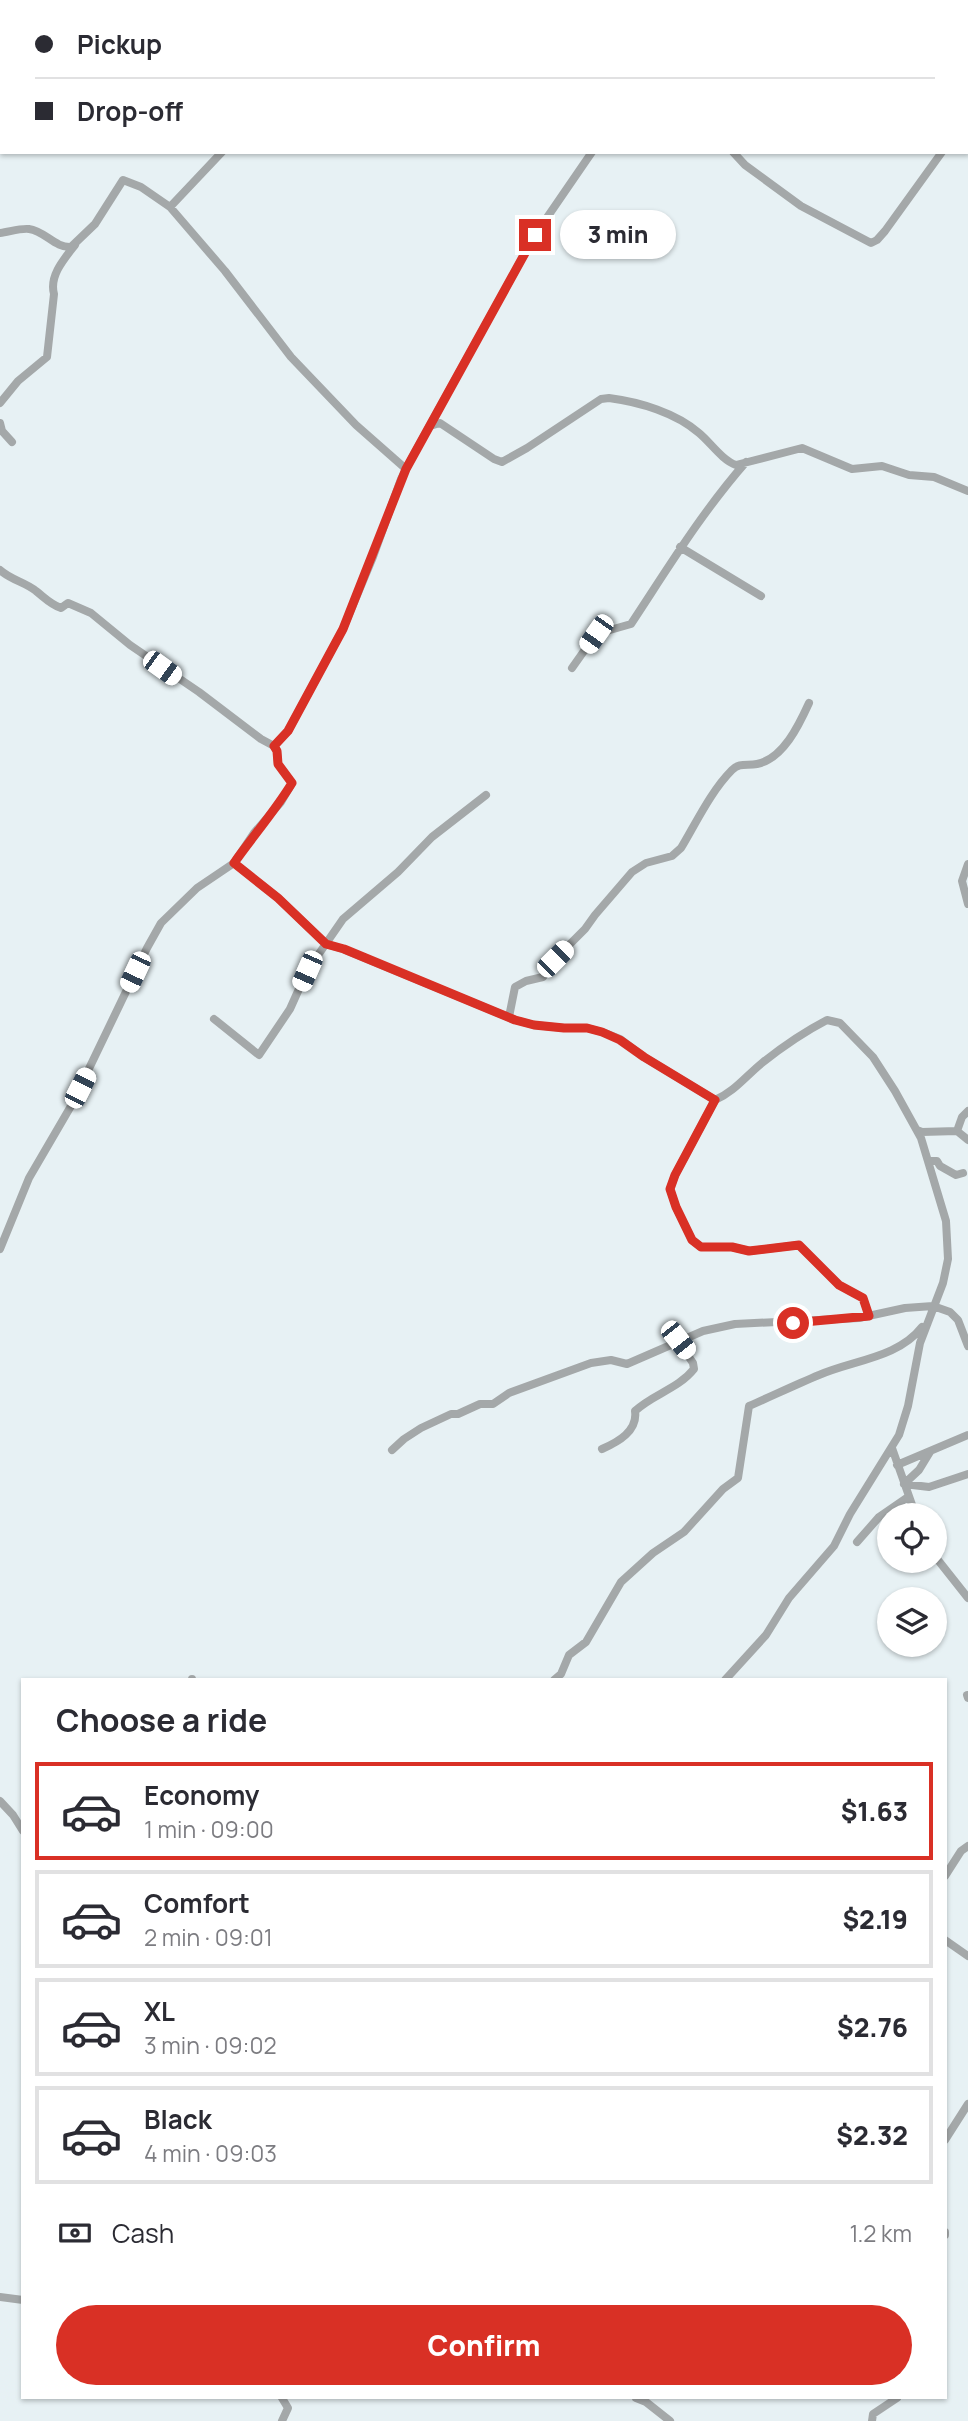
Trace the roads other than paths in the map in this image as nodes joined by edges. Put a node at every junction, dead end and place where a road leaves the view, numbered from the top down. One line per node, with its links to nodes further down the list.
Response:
1 (220, 154): 5 (street)
2 (591, 154): 10 (street)
3 (735, 154): 4 (street)
4 (941, 154)
5 (170, 207): 7 (street); 13 (street)
6 (0, 233): 7 (street)
7 (77, 243): 8 (street)
8 (0, 403)
9 (0, 423): 11 (street)
10 (430, 426): 12 (street); 13 (street)
11 (12, 442)
12 (748, 459): 14 (street); 15 (street)
13 (406, 469): 20 (street)
14 (968, 491)
15 (680, 547): 17 (street); 18 (street)
16 (0, 570): 20 (street)
17 (761, 596)
18 (572, 668)
19 (808, 703): 26 (street)
20 (274, 746): 22 (street)
21 (486, 795): 25 (street)
22 (234, 863): 25 (street); 35 (street)
23 (968, 864): 24 (street)
24 (968, 904)
25 (326, 944): 26 (street); 27 (street)
26 (509, 1017): 28 (street)
27 (214, 1019)
28 (715, 1100): 30 (street); 37 (street)
29 (968, 1111): 31 (street)
30 (914, 1128): 31 (street); 33 (street)
31 (957, 1131): 32 (street)
32 (968, 1140)
33 (929, 1161): 34 (street); 36 (street)
34 (963, 1173)
35 (0, 1249)
36 (933, 1306): 37 (street); 38 (street); 40 (street)
37 (869, 1316): 39 (street)
38 (926, 1322): 42 (street); 54 (street)
39 (678, 1340): 43 (street); 44 (street)
40 (968, 1346)
41 (968, 1435): 45 (street)
42 (892, 1448): 46 (street); 55 (street)
43 (602, 1449)
44 (392, 1450)
45 (930, 1452): 46 (street); 48 (street)
46 (898, 1465): 48 (street)
47 (968, 1474): 48 (street)
48 (904, 1484): 49 (street)
49 (908, 1497): 50 (street); 51 (street)
50 (911, 1503)
51 (857, 1542)
52 (947, 1571): 53 (street)
53 (968, 1598)
54 (556, 1678)
55 (727, 1678)
56 (0, 1801): 57 (street)
57 (21, 1828)
58 (968, 1846): 59 (street)
59 (947, 1873)
60 (947, 1941): 61 (street)
61 (968, 1956)
62 (968, 2104): 63 (street)
63 (947, 2137)
64 (0, 2297): 65 (street)
65 (21, 2300)
66 (283, 2399): 69 (street)
67 (638, 2399): 70 (street)
68 (895, 2399): 71 (street)
69 (282, 2421)
70 (670, 2421)
71 (872, 2421)

